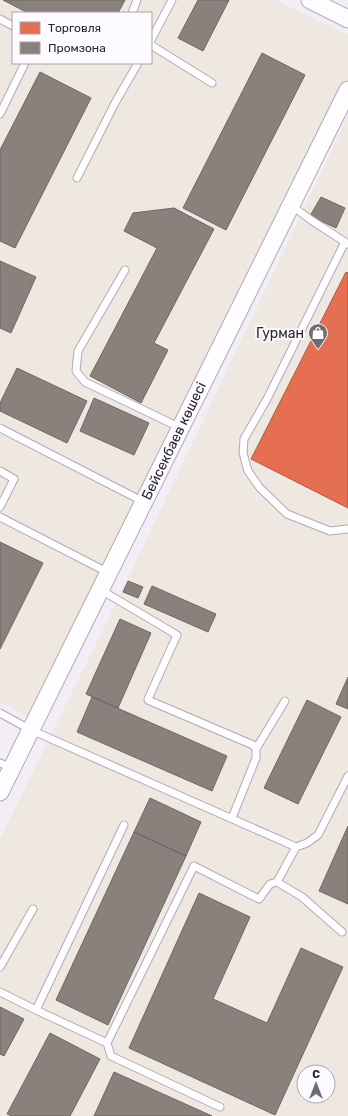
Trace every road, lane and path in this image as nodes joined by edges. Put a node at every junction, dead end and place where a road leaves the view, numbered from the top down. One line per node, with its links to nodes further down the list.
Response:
1 (137, 0): 4 (lane)
2 (172, 0): 8 (lane)
3 (319, 2): 5 (street)
4 (132, 12)
5 (348, 18)
6 (0, 19): 7 (lane)
7 (12, 25)
8 (152, 38)
9 (152, 46): 12 (lane)
10 (25, 64): 14 (lane)
11 (137, 64): 15 (lane)
12 (212, 83)
13 (348, 90): 16 (street, Бейсекбаев көшесі)
14 (0, 114)
15 (78, 178)
16 (291, 205): 17 (lane); 20 (street, Бейсекбаев көшесі)
17 (346, 243): 25 (lane)
18 (125, 270): 20 (lane)
19 (0, 428): 22 (lane)
20 (181, 428): 22 (street, Бейсекбаев көшесі)
21 (0, 471): 23 (lane)
22 (144, 502): 26 (street, Бейсекбаев көшесі)
23 (0, 506)
24 (0, 517): 26 (lane)
25 (348, 529)
26 (109, 573): 27 (street, Бейсекбаев көшесі)
27 (101, 590): 30 (street, Бейсекбаев көшесі); 31 (lane)
28 (285, 701): 31 (lane)
29 (0, 713): 30 (lane)
30 (32, 730): 32 (street, Бейсекбаев көшесі); 35 (lane)
31 (256, 749): 35 (lane)
32 (6, 765): 34 (street, Бейсекбаев көшесі)
33 (348, 776): 37 (lane)
34 (0, 792)
35 (232, 818): 37 (lane)
36 (124, 826): 43 (lane)
37 (296, 847): 38 (lane)
38 (277, 882): 40 (lane); 44 (lane)
39 (33, 908): 41 (lane)
40 (342, 932)
41 (0, 967)
42 (0, 992): 43 (lane)
43 (36, 1010): 44 (lane)
44 (107, 1043): 45 (lane)
45 (220, 1107)

